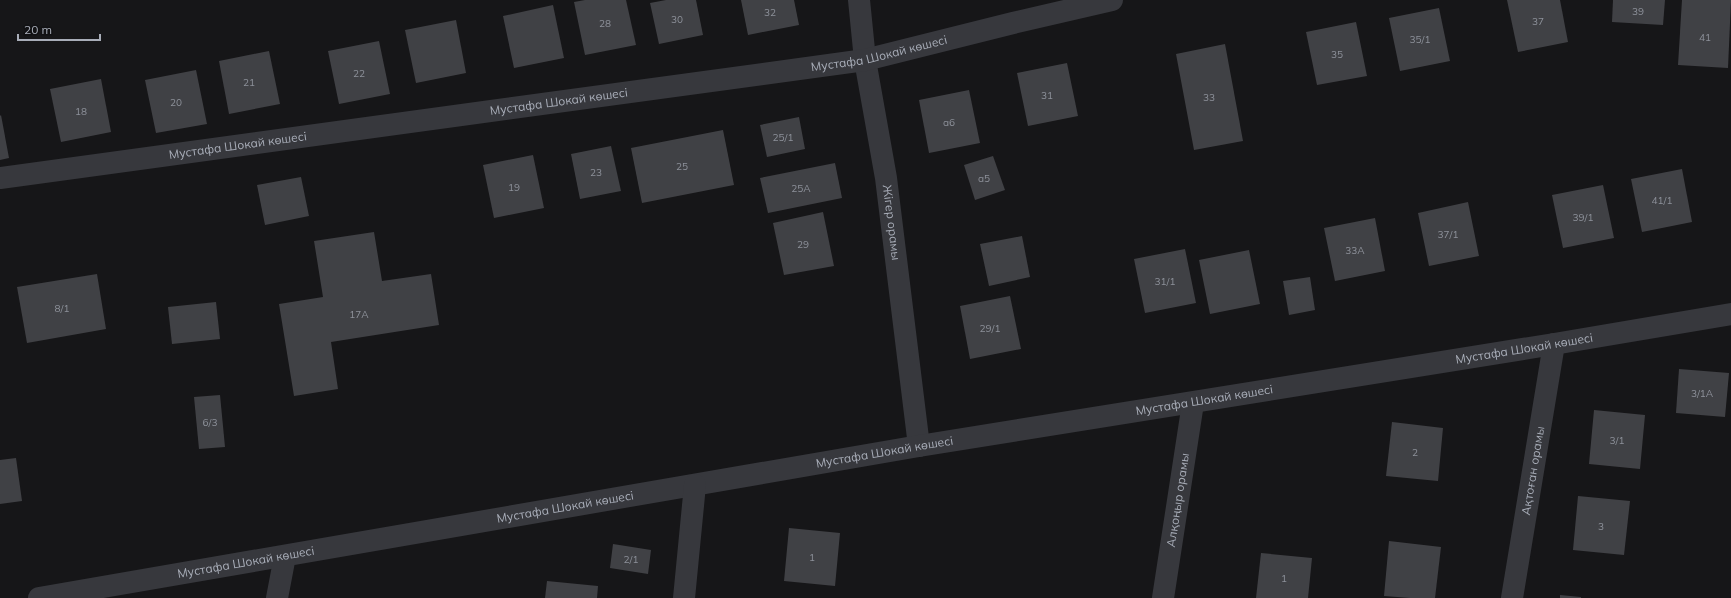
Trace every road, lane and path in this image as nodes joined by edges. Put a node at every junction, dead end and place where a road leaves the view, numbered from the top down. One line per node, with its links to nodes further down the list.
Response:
1 (859, 0): 3 (street, Жігер орамы)
2 (1112, 0): 3 (street, Мустафа Шокай көшесі)
3 (865, 60): 4 (street, Мустафа Шокай көшесі); 8 (street, Жігер орамы)
4 (0, 178)
5 (1731, 314): 6 (street, Мустафа Шокай көшесі)
6 (1554, 344): 7 (street, Мустафа Шокай көшесі); 15 (street, Ақтоған орамы)
7 (1193, 403): 8 (street, Мустафа Шокай көшесі); 14 (street, Алқоңыр орамы)
8 (919, 446): 9 (street, Мустафа Шокай көшесі)
9 (695, 485): 10 (street, Мустафа Шокай көшесі); 13 (street)
10 (285, 556): 11 (street, Мустафа Шокай көшесі); 12 (street)
11 (39, 598)
12 (277, 598)
13 (684, 598)
14 (1163, 598)
15 (1512, 598)

